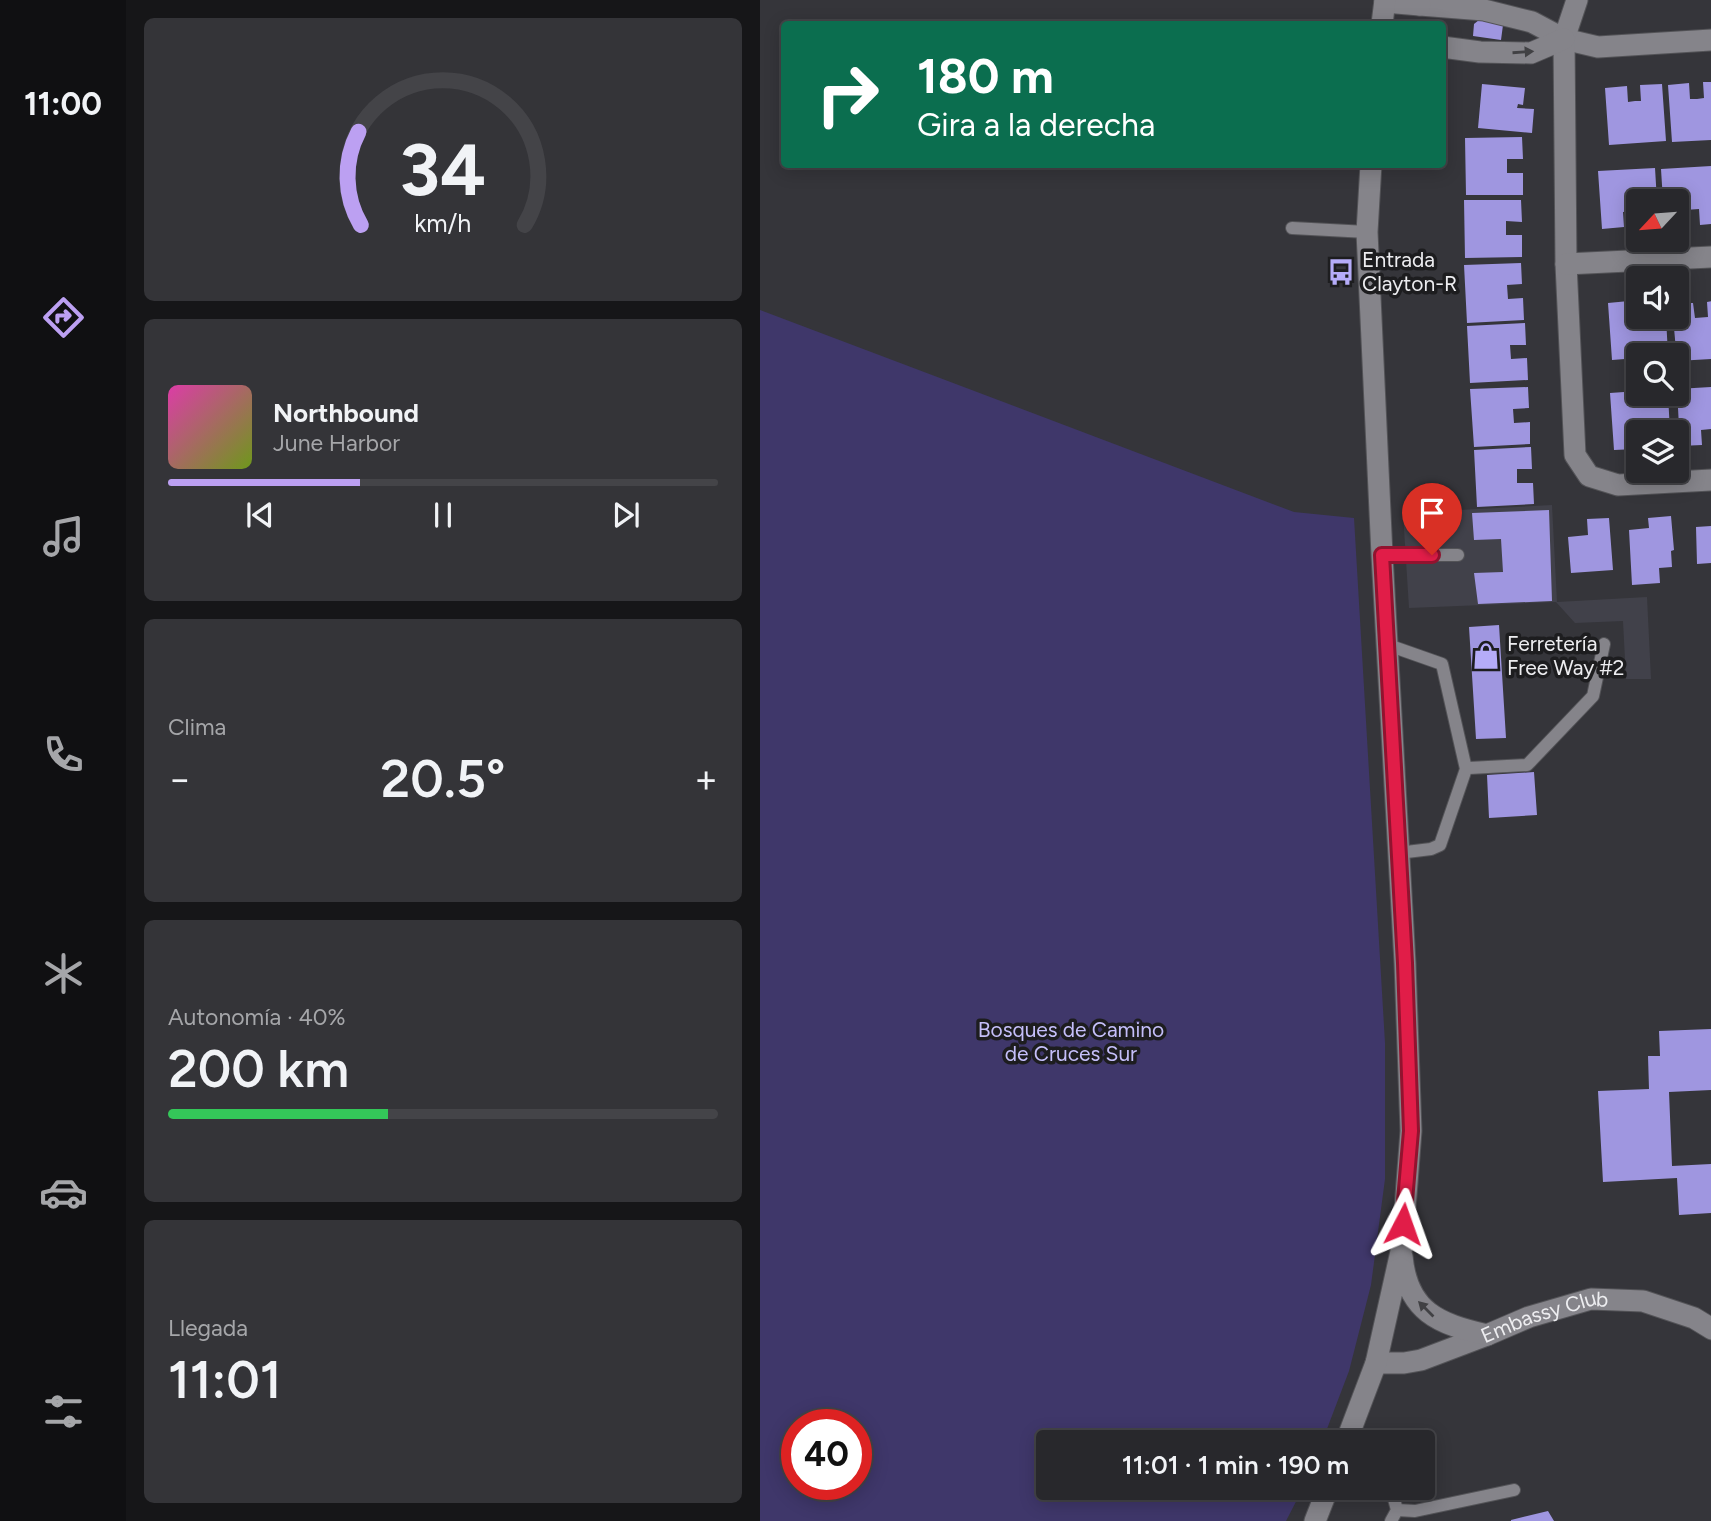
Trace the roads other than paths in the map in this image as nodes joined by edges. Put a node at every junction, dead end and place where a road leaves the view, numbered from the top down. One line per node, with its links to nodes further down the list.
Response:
1 (1577, 0): 5 (street)
2 (1385, 1): 3 (street); 4 (street)
3 (1419, 3): 5 (street)
4 (1382, 21)
5 (1564, 39): 6 (street); 7 (street, one-way to 5); 13 (street)
6 (1711, 40)
7 (1446, 48)
8 (1371, 168): 10 (street)
9 (1379, 168): 10 (street)
10 (1367, 226): 11 (lane); 15 (street)
11 (1292, 228)
12 (1711, 257): 13 (street)
13 (1566, 264): 14 (street)
14 (1711, 480)
15 (1382, 555): 16 (lane); 18 (street)
16 (1458, 555)
17 (1604, 644): 19 (lane)
18 (1388, 645): 19 (lane); 20 (street)
19 (1466, 769): 20 (lane)
20 (1398, 853): 21 (street)
21 (1402, 1247): 23 (street, one-way to 21); 24 (street)
22 (1711, 1329): 23 (street, Embassy Club)
23 (1487, 1335): 24 (street, Embassy Club)
24 (1376, 1363): 25 (street)
25 (1351, 1430)
26 (1514, 1490): 28 (lane)
27 (1323, 1500): 29 (street)
28 (1394, 1516)
29 (1315, 1521)

